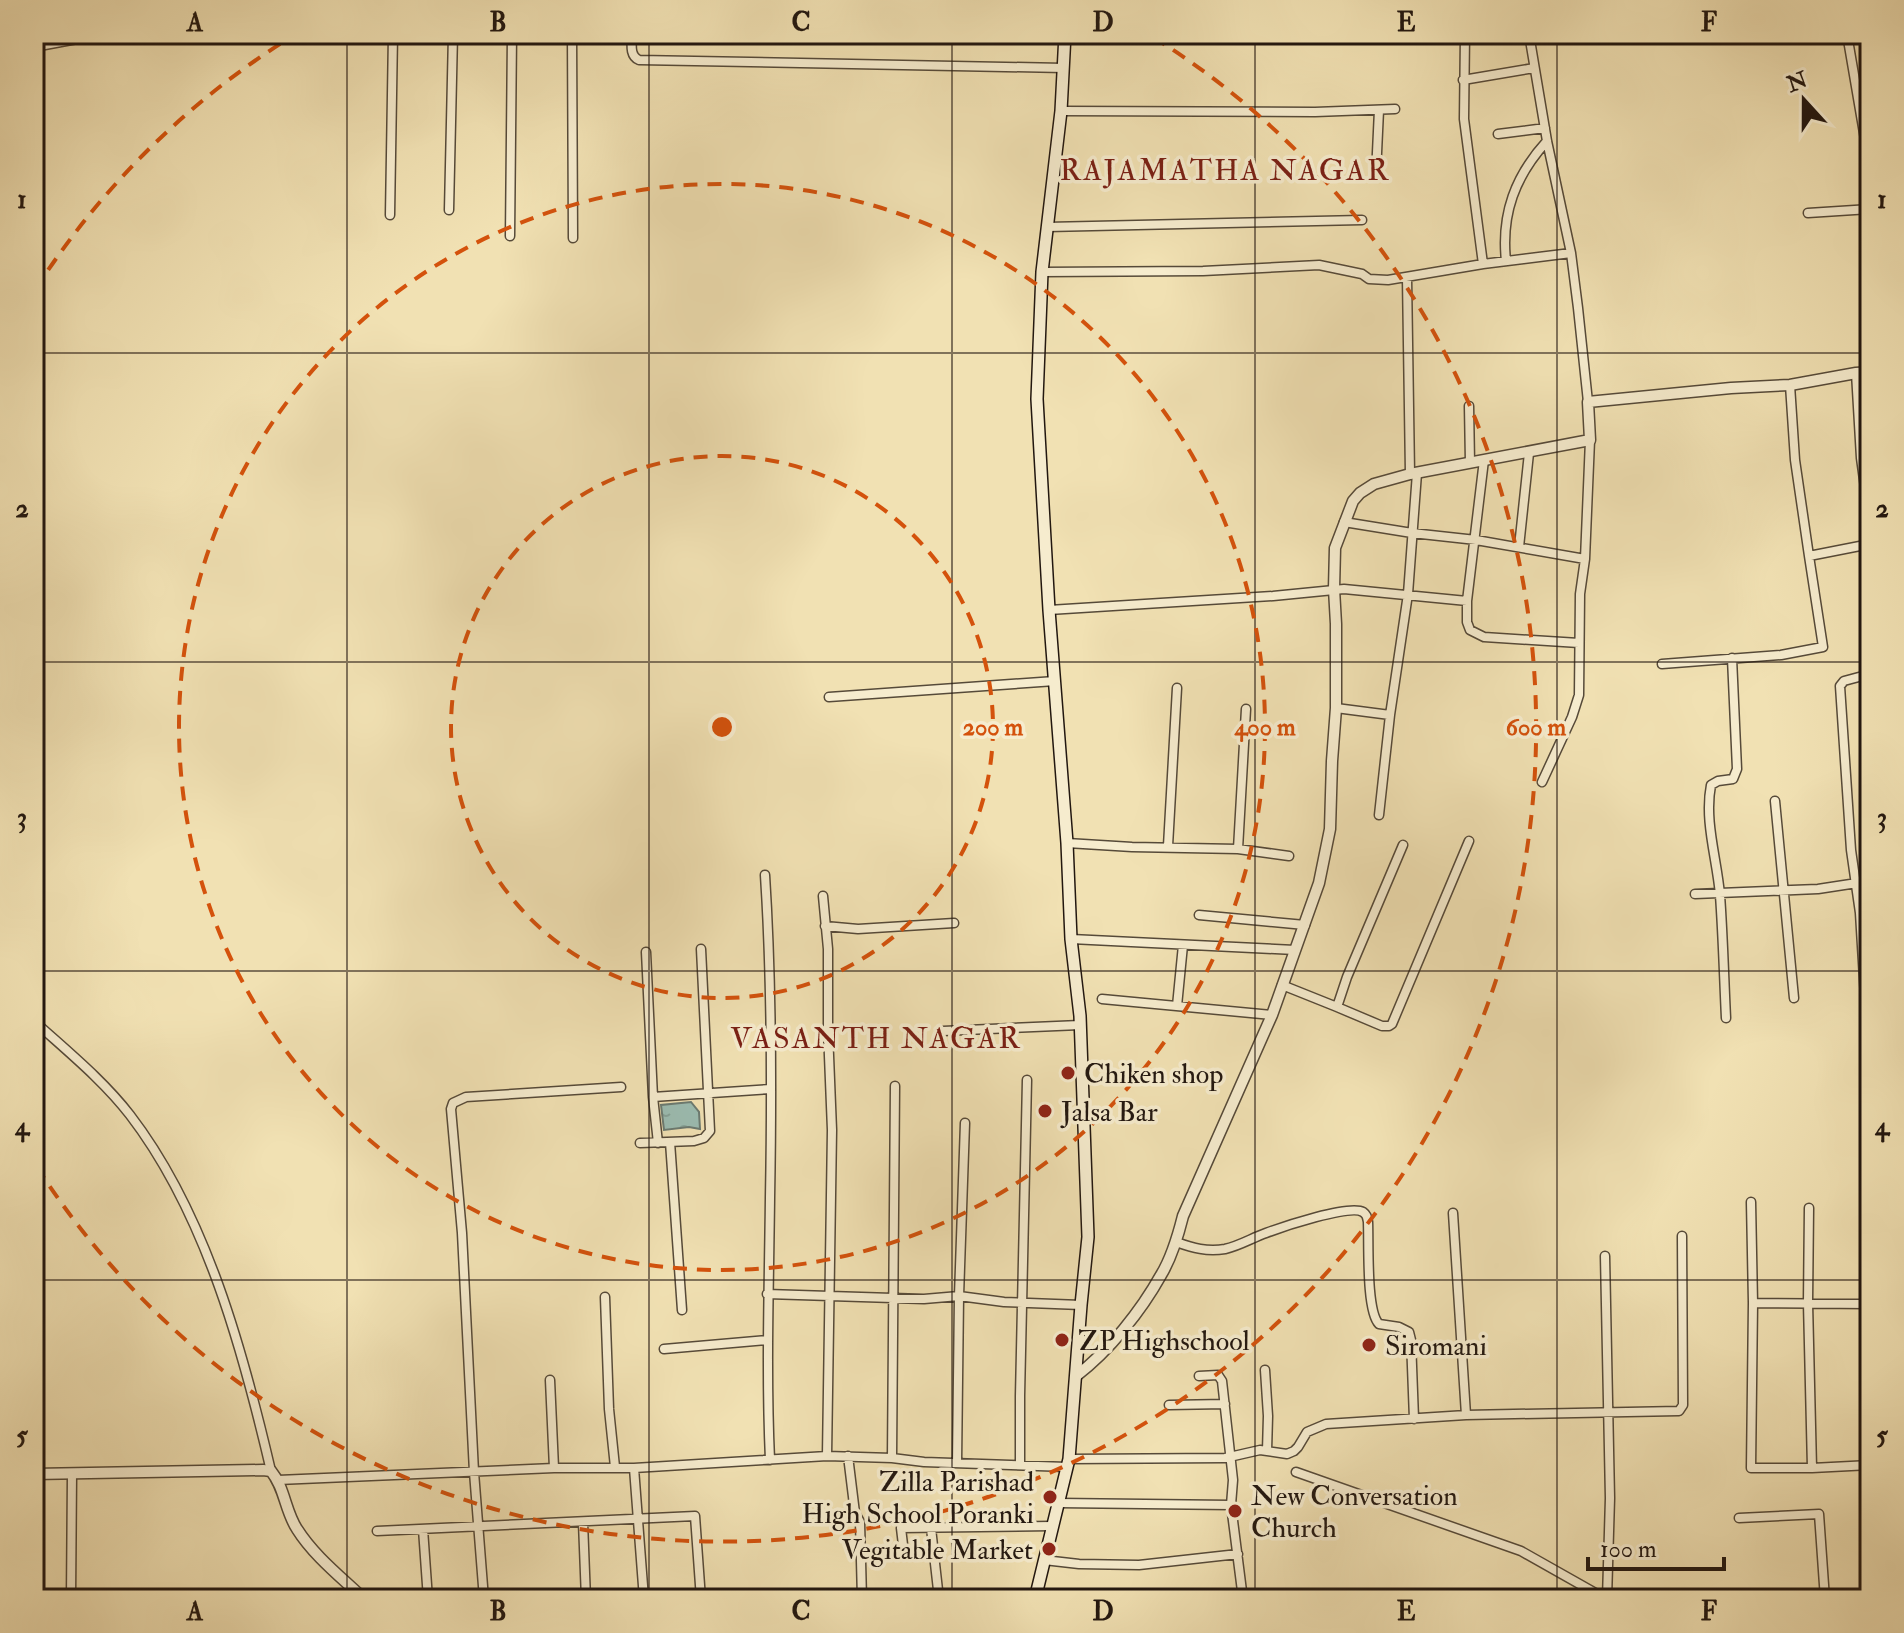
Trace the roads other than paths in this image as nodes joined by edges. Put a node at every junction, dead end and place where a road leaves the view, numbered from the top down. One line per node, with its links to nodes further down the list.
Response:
1 (104, 34): 11 (street)
2 (393, 34): 26 (street)
3 (453, 34): 24 (street)
4 (512, 34): 29 (street)
5 (572, 34): 30 (street)
6 (632, 34): 12 (street)
7 (1065, 34): 12 (main road)
8 (1465, 34): 14 (street)
9 (1529, 34): 13 (street)
10 (1847, 34): 21 (street)
11 (34, 47)
12 (1064, 68): 17 (main road)
13 (1534, 68): 14 (street); 18 (street)
14 (1463, 80): 33 (street)
15 (1395, 109): 16 (street)
16 (1379, 110): 17 (street); 22 (street)
17 (1061, 111): 28 (main road)
18 (1545, 128): 19 (street); 20 (street)
19 (1498, 134)
20 (1547, 141): 31 (street); 32 (street)
21 (1870, 149)
22 (1376, 174)
23 (1870, 209): 25 (street)
24 (449, 210)
25 (1808, 213)
26 (390, 215)
27 (1362, 220): 28 (street)
28 (1047, 227): 34 (main road)
29 (510, 236)
30 (573, 238)
31 (1571, 253): 32 (street); 39 (street)
32 (1506, 261): 33 (street)
33 (1483, 264): 35 (street)
34 (1042, 272): 35 (street); 57 (main road)
35 (1407, 278): 45 (street)
36 (1870, 372): 37 (street)
37 (1856, 373): 38 (street); 47 (street)
38 (1790, 385): 39 (street); 52 (street)
39 (1588, 402): 41 (street)
40 (1469, 406): 44 (street)
41 (1590, 440): 42 (street); 53 (street)
42 (1529, 453): 43 (street); 51 (street)
43 (1484, 460): 44 (street); 49 (street)
44 (1470, 463): 45 (street)
45 (1413, 474): 46 (street); 48 (street)
46 (1344, 522): 48 (street); 54 (street)
47 (1870, 524)
48 (1412, 533): 49 (street); 55 (street)
49 (1476, 540): 51 (street); 56 (street)
50 (1870, 544): 52 (street)
51 (1519, 547): 53 (street)
52 (1809, 556): 59 (street)
53 (1585, 559): 58 (street)
54 (1334, 589): 55 (street); 57 (street); 65 (street)
55 (1408, 594): 56 (street); 67 (street)
56 (1467, 601): 58 (street)
57 (1049, 610): 62 (main road)
58 (1579, 643): 68 (street)
59 (1732, 658): 60 (street); 80 (street)
60 (1662, 664)
61 (1870, 674): 78 (street)
62 (1055, 681): 64 (street); 72 (main road)
63 (1177, 688): 74 (street)
64 (829, 697)
65 (1336, 708): 67 (street); 85 (street)
66 (1246, 709): 75 (street)
67 (1390, 715): 70 (street)
68 (1542, 782)
69 (1775, 801): 79 (street)
70 (1379, 815)
71 (1469, 841): 96 (street)
72 (1067, 843): 74 (street); 87 (main road)
73 (1403, 845): 96 (street)
74 (1168, 846): 75 (street)
75 (1238, 849): 76 (street)
76 (1289, 856)
77 (765, 875): 106 (street)
78 (1857, 883): 79 (street); 97 (street)
79 (1784, 890): 80 (street); 93 (street)
80 (1720, 893): 81 (street); 99 (street)
81 (1695, 894)
82 (823, 896): 86 (street)
83 (1199, 915): 85 (street)
84 (954, 923): 86 (street)
85 (1305, 925): 90 (street)
86 (825, 926): 122 (street)
87 (1071, 939): 88 (street); 101 (main road)
88 (1183, 945): 90 (street); 95 (street)
89 (701, 949): 107 (street)
90 (1295, 950): 92 (street)
91 (646, 952): 108 (street)
92 (1282, 985): 96 (street); 98 (street)
93 (1794, 998)
94 (1102, 999): 95 (street)
95 (1177, 1006): 98 (street)
96 (1337, 1007)
97 (1866, 1013)
98 (1272, 1015): 118 (street)
99 (1726, 1018)
100 (34, 1021): 161 (street)
101 (1080, 1025): 102 (street); 130 (main road)
102 (943, 1031)
103 (1027, 1080): 126 (street)
104 (895, 1086): 125 (street)
105 (621, 1087): 157 (street)
106 (771, 1089): 107 (street); 121 (street)
107 (708, 1094): 108 (street); 110 (street)
108 (653, 1097): 112 (street)
109 (965, 1123): 123 (street)
110 (670, 1142): 112 (street); 131 (street)
111 (640, 1143): 112 (street)
112 (658, 1143)
113 (1751, 1202): 127 (street)
114 (1868, 1207): 120 (street)
115 (1809, 1208): 128 (street)
116 (1453, 1213): 141 (street)
117 (1682, 1236): 140 (street)
118 (1176, 1242): 135 (street); 142 (street)
119 (1605, 1256): 140 (street)
120 (1870, 1264)
121 (767, 1294): 122 (street); 132 (street)
122 (831, 1296): 125 (street); 144 (street)
123 (959, 1296): 125 (street); 126 (street); 149 (street)
124 (605, 1297): 153 (street)
125 (893, 1298): 147 (street)
126 (1023, 1303): 130 (street); 151 (street)
127 (1753, 1303): 128 (street); 156 (street)
128 (1808, 1303): 129 (street); 156 (street)
129 (1870, 1304)
130 (1081, 1305): 135 (main road)
131 (682, 1310)
132 (768, 1340): 133 (street); 148 (street)
133 (664, 1349)
134 (1265, 1370): 143 (street)
135 (1076, 1376): 150 (main road)
136 (1199, 1376): 138 (street)
137 (550, 1380): 154 (street)
138 (1225, 1404): 139 (street); 146 (street)
139 (1169, 1405)
140 (1608, 1412): 141 (street); 186 (street)
141 (1466, 1415): 142 (street)
142 (1414, 1419): 143 (street)
143 (1267, 1451): 146 (street)
144 (827, 1456): 145 (street); 148 (street)
145 (848, 1456): 147 (street); 182 (street)
146 (1230, 1456): 150 (street); 163 (street)
147 (892, 1458): 149 (street)
148 (770, 1460): 155 (street)
149 (957, 1463): 151 (street)
150 (1068, 1463): 151 (street); 162 (main road)
151 (1020, 1465)
152 (1870, 1465): 156 (street)
153 (615, 1467): 154 (street); 155 (street)
154 (554, 1468): 157 (street)
155 (634, 1468): 165 (street)
156 (1812, 1468)
157 (474, 1472): 161 (street); 167 (street)
158 (1296, 1472): 186 (street)
159 (34, 1474): 160 (street)
160 (72, 1474): 161 (street); 175 (street)
161 (275, 1475): 176 (street)
162 (1058, 1503): 163 (street); 168 (main road)
163 (1231, 1505): 173 (street)
164 (1739, 1518): 187 (street)
165 (638, 1519): 166 (street); 180 (street); 181 (street)
166 (583, 1522): 167 (street); 179 (street)
167 (479, 1526): 170 (street); 178 (street)
168 (1052, 1526): 169 (street); 174 (main road)
169 (931, 1528): 172 (street); 183 (street)
170 (423, 1529): 171 (street); 177 (street)
171 (377, 1531)
172 (903, 1545)
173 (1238, 1554): 174 (street); 185 (street)
174 (1044, 1560): 184 (main road)
175 (71, 1599)
176 (364, 1599)
177 (428, 1599)
178 (484, 1599)
179 (586, 1599)
180 (644, 1599)
181 (701, 1599)
182 (862, 1599)
183 (939, 1599)
184 (1035, 1599)
185 (1243, 1599)
186 (1606, 1599)
187 (1825, 1599)

